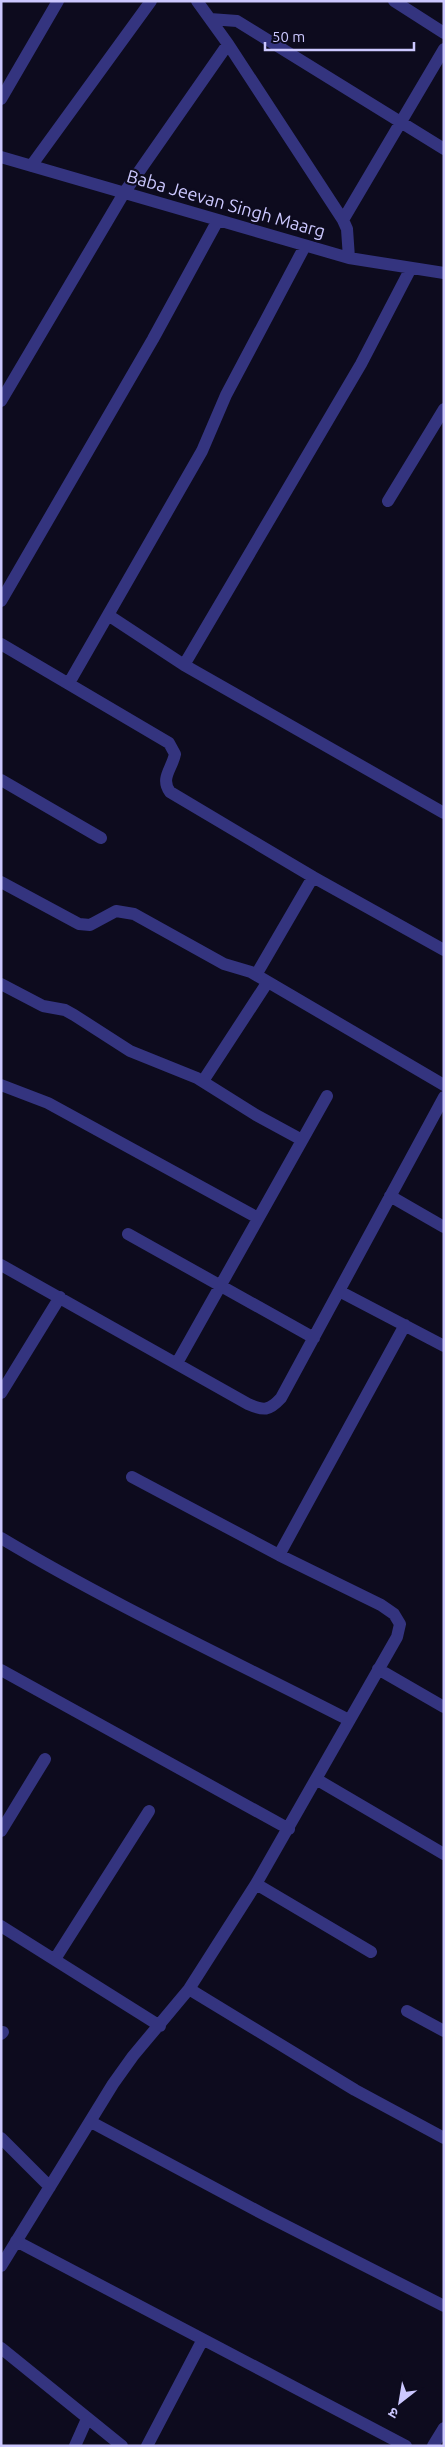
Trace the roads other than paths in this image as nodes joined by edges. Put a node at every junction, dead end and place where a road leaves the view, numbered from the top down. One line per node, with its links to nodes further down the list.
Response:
1 (58, 1): 9 (street)
2 (197, 1): 5 (street)
3 (394, 1): 6 (street)
4 (147, 2): 13 (street)
5 (210, 19): 7 (street); 10 (street)
6 (444, 33)
7 (228, 44): 14 (street); 16 (street)
8 (444, 49): 10 (street)
9 (1, 100)
10 (400, 122): 11 (street); 16 (street)
11 (444, 149)
12 (1, 157): 13 (street, Baba Jeevan Singh Maarg)
13 (31, 166): 14 (street, Baba Jeevan Singh Maarg)
14 (124, 193): 15 (street, Baba Jeevan Singh Maarg); 21 (street)
15 (218, 220): 17 (street, Baba Jeevan Singh Maarg); 24 (street)
16 (343, 220): 18 (street)
17 (305, 246): 18 (street, Baba Jeevan Singh Maarg); 25 (street)
18 (349, 258): 19 (street, Baba Jeevan Singh Maarg)
19 (411, 268): 20 (street, Baba Jeevan Singh Maarg); 27 (street)
20 (444, 273)
21 (1, 401)
22 (444, 409): 23 (street)
23 (388, 500)
24 (1, 601)
25 (108, 616): 27 (street); 28 (street)
26 (1, 644): 28 (street)
27 (184, 665): 30 (street)
28 (69, 683): 32 (street)
29 (1, 780): 31 (street)
30 (443, 810)
31 (101, 838)
32 (314, 877): 34 (street); 35 (street)
33 (1, 882): 35 (street)
34 (444, 950)
35 (261, 979): 37 (street); 39 (street)
36 (1, 984): 37 (street)
37 (203, 1081): 43 (street)
38 (1, 1085): 45 (street)
39 (444, 1085)
40 (327, 1096): 43 (street)
41 (444, 1097): 42 (street)
42 (439, 1120): 44 (street)
43 (302, 1140): 45 (street)
44 (390, 1196): 46 (street); 50 (street)
45 (258, 1218): 49 (street)
46 (444, 1227)
47 (128, 1234): 49 (street)
48 (1, 1264): 51 (street)
49 (220, 1285): 53 (street); 55 (street)
50 (339, 1291): 52 (street); 53 (street)
51 (60, 1297): 55 (street); 56 (street)
52 (405, 1326): 54 (street); 59 (street)
53 (314, 1338): 55 (street)
54 (444, 1346)
55 (177, 1363)
56 (1, 1393)
57 (132, 1477): 59 (street)
58 (1, 1538): 63 (street)
59 (279, 1555): 60 (street)
60 (378, 1669): 62 (street); 63 (street)
61 (1, 1670): 67 (street)
62 (444, 1707)
63 (349, 1720): 65 (street)
64 (45, 1759): 68 (street)
65 (316, 1779): 67 (street); 69 (street)
66 (149, 1811): 73 (street)
67 (288, 1829): 70 (street)
68 (1, 1830)
69 (444, 1854)
70 (256, 1884): 72 (street); 74 (street)
71 (1, 1926): 73 (street)
72 (371, 1952)
73 (55, 1959): 76 (street)
74 (190, 1989): 76 (street); 80 (street)
75 (407, 2011): 77 (street)
76 (160, 2026): 78 (street)
77 (444, 2031)
78 (91, 2122): 81 (street); 84 (street)
79 (1, 2138): 81 (street)
80 (444, 2138)
81 (50, 2187): 82 (street)
82 (16, 2241): 83 (street); 85 (street)
83 (1, 2266)
84 (444, 2306)
85 (202, 2341): 89 (street); 92 (street)
86 (1, 2348): 87 (street)
87 (87, 2419): 90 (street); 91 (street)
88 (444, 2428): 93 (street)
89 (397, 2444)
90 (75, 2446)
91 (122, 2446)
92 (147, 2446)
93 (433, 2446)

